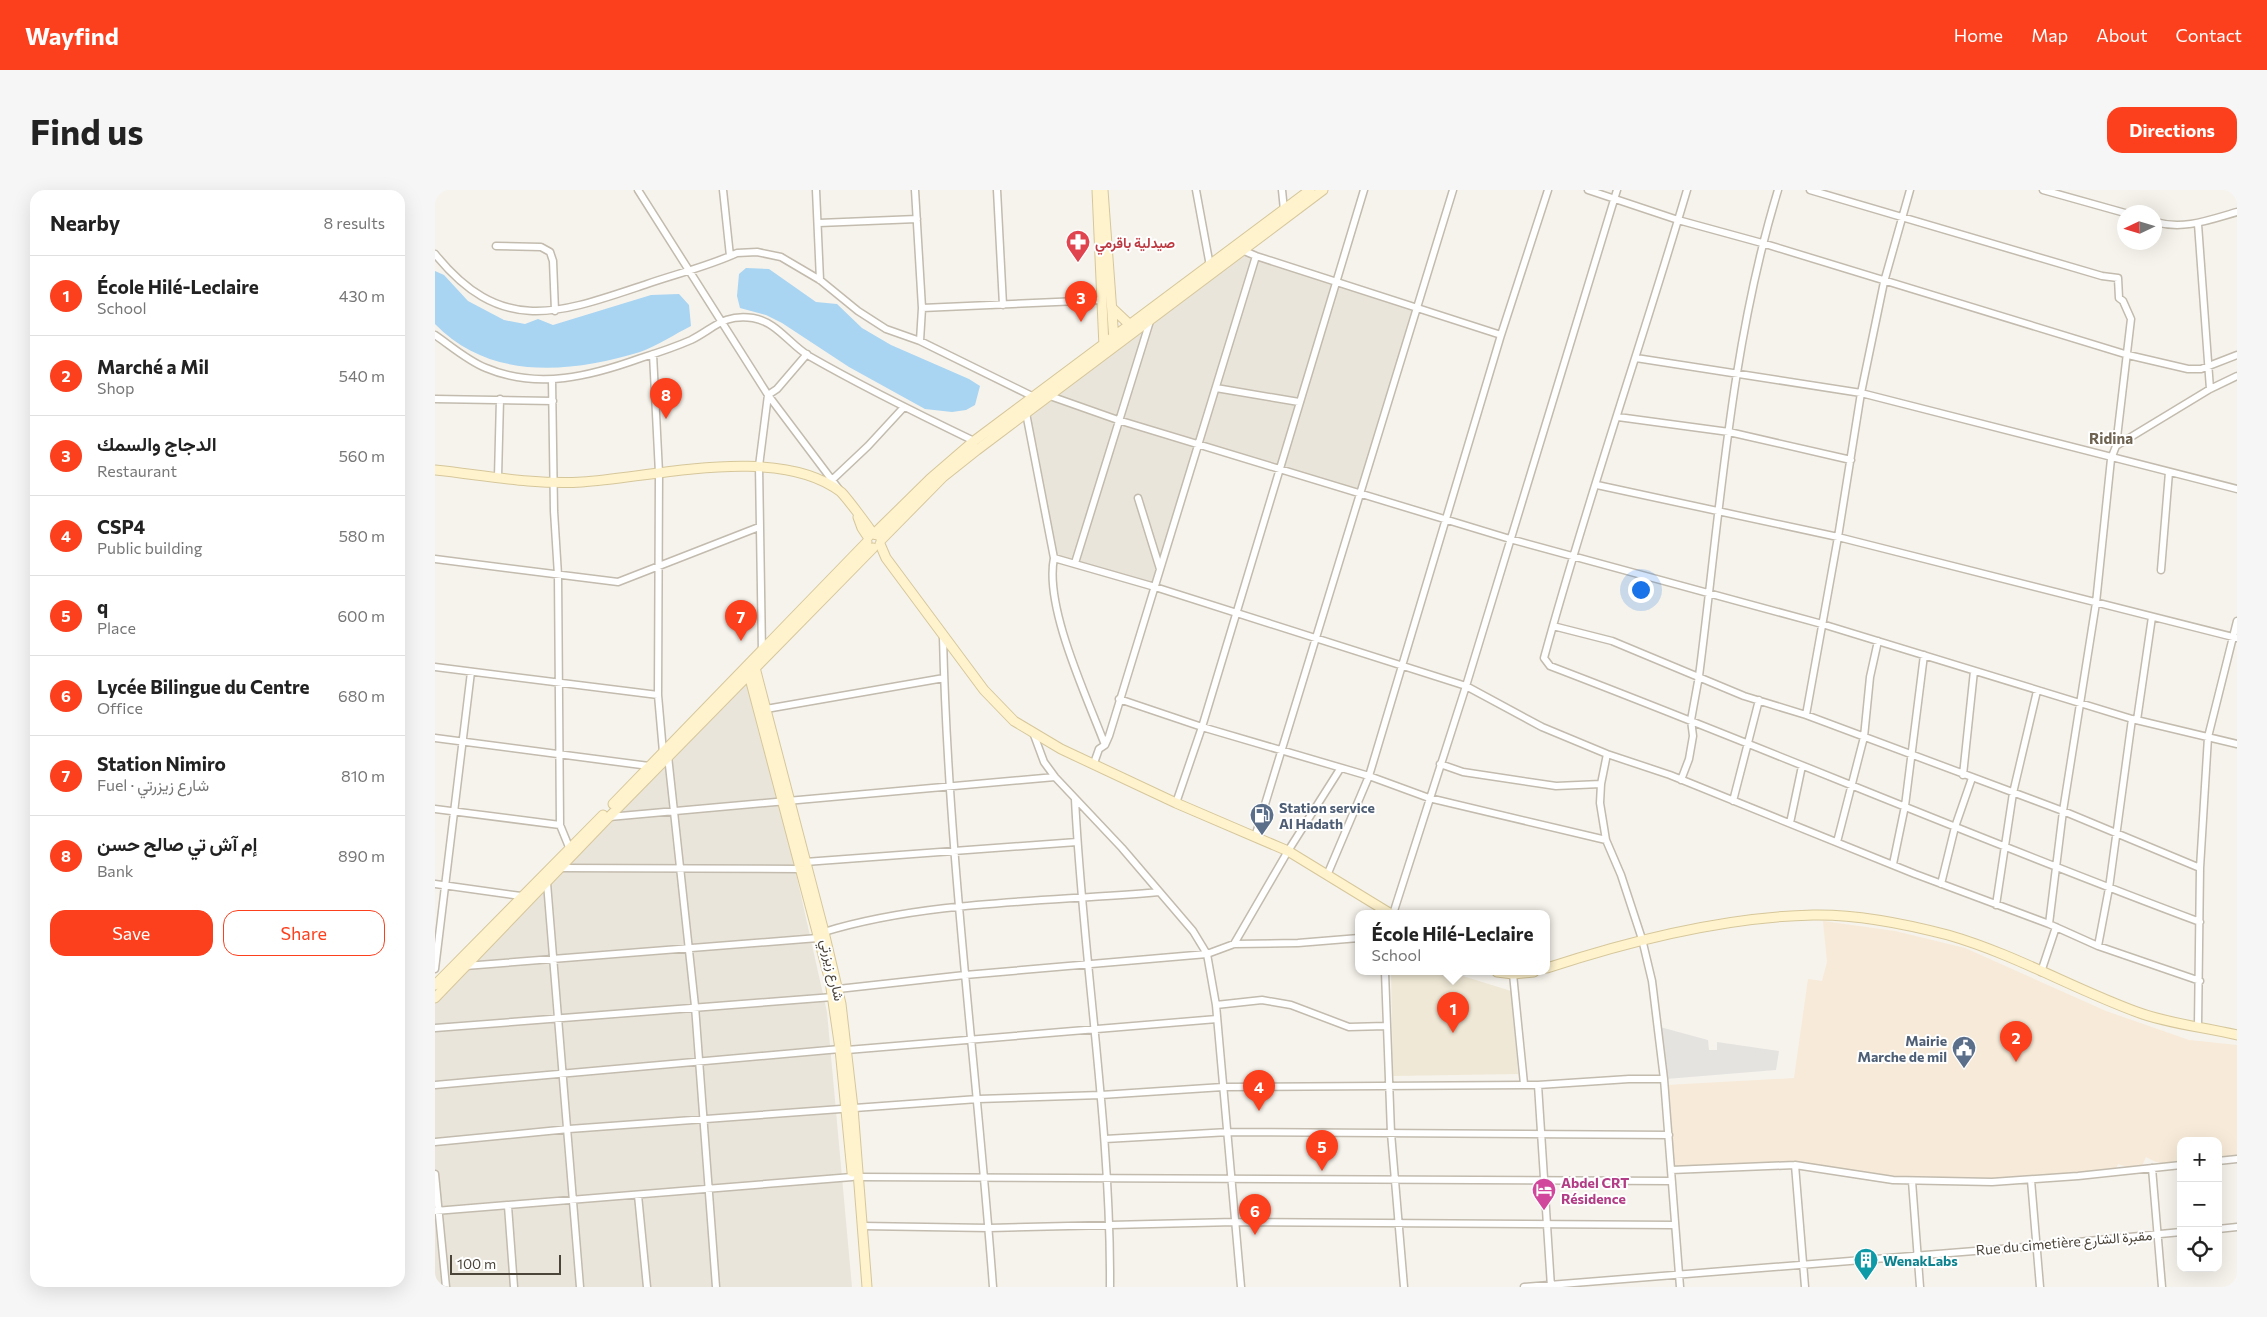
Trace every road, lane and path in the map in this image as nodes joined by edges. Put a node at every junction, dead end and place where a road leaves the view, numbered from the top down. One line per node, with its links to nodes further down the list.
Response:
1 (638, 190): 39 (street)
2 (723, 190): 36 (street)
3 (816, 190): 29 (street)
4 (915, 190): 27 (street)
5 (997, 190): 44 (street)
6 (1097, 190): 43 (street)
7 (1103, 190): 47 (street)
8 (1195, 190): 38 (street)
9 (1282, 190): 23 (street)
10 (1310, 190): 23 (street)
11 (1323, 190): 34 (street)
12 (1364, 190): 41 (street)
13 (1453, 190): 45 (street)
14 (1548, 190): 53 (street)
15 (1588, 190): 22 (street)
16 (1617, 190): 22 (street)
17 (1687, 190): 28 (street)
18 (1778, 190): 32 (street)
19 (1810, 190): 26 (street)
20 (1910, 190): 26 (street)
21 (2043, 190): 24 (street)
22 (1614, 199): 28 (street); 103 (street)
23 (1284, 210): 38 (street)
24 (2117, 211)
25 (2237, 212): 31 (street)
26 (1901, 217): 42 (street); 59 (street)
27 (917, 220): 29 (street); 46 (street)
28 (1678, 220): 32 (street); 61 (street)
29 (819, 223): 40 (street)
30 (2162, 223): 31 (street)
31 (2198, 224): 62 (street)
32 (1762, 243): 42 (street); 63 (street)
33 (496, 246): 48 (street)
34 (1242, 250): 37 (street); 49 (street)
35 (435, 254): 48 (street)
36 (730, 256): 39 (street); 40 (street)
37 (1255, 256): 41 (street); 66 (street)
38 (1210, 266): 51 (street)
39 (689, 270): 48 (street); 50 (street)
40 (820, 280): 54 (street)
41 (1335, 281): 45 (street); 75 (street)
42 (1884, 282): 59 (street); 68 (street)
43 (1102, 300): 44 (street); 56 (street)
44 (1003, 305): 46 (street)
45 (1417, 306): 53 (street); 96 (street)
46 (922, 308): 54 (street)
47 (1112, 308): 51 (street); 55 (street)
48 (555, 311)
49 (1151, 318): 55 (street); 79 (street)
50 (719, 321): 57 (street); 58 (street); 69 (street)
51 (1131, 325): 55 (street)
52 (435, 335): 65 (street)
53 (1501, 335): 100 (street)
54 (920, 341): 71 (street)
55 (1115, 341): 56 (street)
56 (1104, 349): 70 (street); 71 (street)
57 (653, 354): 65 (street); 90 (street)
58 (807, 354): 69 (street); 76 (street)
59 (2128, 355): 62 (street); 83 (street)
60 (2237, 355): 62 (street)
61 (1636, 358): 63 (street); 78 (street)
62 (2209, 367): 67 (street)
63 (1737, 373): 68 (street); 80 (street)
64 (2237, 376): 67 (street)
65 (552, 380): 74 (street)
66 (1215, 388): 75 (street); 82 (street)
67 (2210, 389): 83 (street)
68 (1861, 394): 84 (street); 85 (street)
69 (768, 396): 86 (street); 92 (street)
70 (1050, 396): 77 (street); 79 (street)
71 (1034, 397): 81 (street)
72 (435, 399): 73 (street)
73 (500, 399): 74 (street); 91 (street)
74 (553, 401): 93 (street)
75 (1299, 402): 87 (street)
76 (904, 407): 81 (street); 92 (street)
77 (1026, 413): 104 (street); 106 (street)
78 (1618, 417): 80 (street); 94 (street)
79 (1118, 420): 82 (street); 108 (street)
80 (1729, 432): 85 (street); 99 (street)
81 (974, 441): 104 (street)
82 (1198, 444): 87 (street); 111 (street)
83 (2116, 446): 84 (street)
84 (2111, 459): 89 (street); 115 (street)
85 (1851, 460): 102 (street)
86 (759, 466): 90 (street); 97 (street); 101 (street)
87 (1280, 468): 96 (street); 116 (street)
88 (435, 470): 91 (street)
89 (2169, 472): 95 (street); 110 (street)
90 (659, 473): 93 (street); 109 (street)
91 (499, 477): 93 (street)
92 (833, 479): 97 (street)
93 (555, 482): 112 (street)
94 (1597, 485): 99 (street); 105 (street)
95 (2237, 489)
96 (1361, 492): 100 (street); 122 (street)
97 (841, 493): 104 (street)
98 (1138, 498): 111 (street)
99 (1719, 512): 102 (street); 114 (street)
100 (1447, 519): 103 (street); 127 (street)
101 (759, 527): 109 (street); 125 (street)
102 (1838, 537): 115 (street); 119 (street)
103 (1510, 539): 105 (street); 135 (street)
104 (874, 541): 121 (street); 125 (street); 128 (street)
105 (1572, 557): 114 (street); 120 (street)
106 (1054, 558): 108 (street); 153 (street)
107 (435, 559): 112 (street)
108 (1075, 563): 113 (street)
109 (659, 566): 112 (street); 137 (street)
110 (2161, 570)
111 (1161, 571): 113 (street)
112 (558, 575): 134 (street)
113 (1155, 587): 116 (street); 138 (street)
114 (1710, 595): 119 (street); 132 (street)
115 (2096, 603): 117 (street); 140 (street)
116 (1236, 614): 122 (street); 145 (street)
117 (2152, 617): 123 (street); 143 (street)
118 (2237, 621): 123 (street)
119 (1822, 624): 124 (street); 142 (street)
120 (1553, 626): 132 (street); 144 (street)
121 (943, 637): 133 (street); 146 (street)
122 (1315, 637): 127 (street); 154 (street)
123 (2235, 637): 148 (street)
124 (1878, 641): 126 (street); 147 (street)
125 (762, 650): 128 (street)
126 (1924, 655): 130 (street); 158 (street)
127 (1401, 663): 135 (street); 165 (street)
128 (753, 666): 141 (street, شارع زيزرتي); 155 (street); 175 (street, شارع زيزرتي)
129 (435, 667): 131 (street)
130 (1974, 671): 136 (street); 164 (street)
131 (471, 672): 134 (street); 150 (street)
132 (1699, 676): 139 (street); 144 (street)
133 (944, 678): 141 (street); 171 (street)
134 (560, 684): 137 (street); 157 (street)
135 (1467, 686): 156 (street); 160 (street)
136 (2037, 692): 140 (street); 172 (street)
137 (659, 695): 155 (street)
138 (1119, 699): 145 (street); 153 (street)
139 (1759, 700): 142 (street); 151 (street)
140 (2080, 704): 143 (street); 182 (street)
141 (766, 709): 175 (street, شارع زيزرتي)
142 (1806, 715): 147 (street)
143 (2134, 719): 148 (street); 187 (street)
144 (1691, 720): 151 (street); 168 (street)
145 (1202, 727): 154 (street); 177 (street)
146 (1034, 735): 159 (street); 166 (street)
147 (1864, 737): 158 (street); 170 (street)
148 (2208, 737): 152 (street); 200 (street)
149 (435, 738): 150 (street)
150 (463, 742): 157 (street); 180 (street)
151 (1749, 744): 162 (street); 176 (street)
152 (2237, 744)
153 (1105, 745): 159 (street)
154 (1280, 751): 163 (street); 188 (street)
155 (666, 754): 161 (street); 181 (street); 183 (street)
156 (1607, 754): 168 (street); 169 (street)
157 (561, 755): 161 (street); 185 (street)
158 (1911, 755): 164 (street); 178 (street)
159 (1094, 763): 177 (street)
160 (1440, 764): 169 (street); 173 (street)
161 (649, 766): 193 (street)
162 (1801, 766): 170 (street); 184 (street)
163 (1340, 769): 165 (street); 194 (street)
164 (1963, 775): 167 (street)
165 (1369, 776): 173 (street); 202 (street)
166 (1055, 777): 171 (street); 174 (street)
167 (1972, 778): 172 (street); 186 (street)
168 (1681, 780): 176 (street)
169 (1601, 784): 189 (street)
170 (1852, 785): 178 (street); 191 (street)
171 (950, 786): 175 (street); 195 (street)
172 (2013, 793): 182 (street); 192 (street)
173 (1429, 798): 189 (street); 214 (street)
174 (1075, 799): 190 (street); 208 (street)
175 (787, 801): 181 (street); 197 (street, شارع زيزرتي)
176 (1733, 801): 184 (street)
177 (1176, 803): 188 (street)
178 (1905, 806): 186 (street); 196 (street)
179 (435, 808): 180 (street)
180 (453, 811): 185 (street); 206 (street)
181 (676, 811): 183 (street); 201 (street)
182 (2063, 811): 187 (street); 198 (street)
183 (609, 817): 199 (street)
184 (1790, 823): 191 (street)
185 (560, 825): 193 (street)
186 (1955, 827): 192 (street); 205 (street)
187 (2117, 832): 200 (street); 207 (street)
188 (1255, 837): 194 (street)
189 (1606, 840): 219 (street)
190 (1077, 842): 195 (street); 210 (street)
191 (1837, 842): 196 (street)
192 (2005, 846): 198 (street); 211 (street)
193 (569, 848): 209 (street)
194 (1288, 851): 202 (street); 220 (street)
195 (954, 852): 197 (street); 212 (street)
196 (1893, 864): 205 (street)
197 (802, 865): 201 (street); 217 (street, شارع زيزرتي)
198 (2056, 867): 207 (street); 216 (street)
199 (561, 868): 201 (street); 203 (street)
200 (2200, 868): 215 (street)
201 (682, 869): 222 (street)
202 (1328, 873): 213 (street)
203 (547, 883): 224 (street); 227 (street)
204 (435, 884): 206 (street)
205 (1941, 884): 211 (street)
206 (444, 885): 209 (street); 225 (street)
207 (2109, 888): 215 (street); 221 (street)
208 (1159, 892): 210 (street); 223 (street)
209 (521, 896): 235 (street)
210 (1082, 899): 212 (street); 226 (street)
211 (1996, 905): 216 (street)
212 (959, 907): 217 (street); 231 (street)
213 (1386, 910)
214 (1393, 910)
215 (2200, 922): 234 (street)
216 (2053, 925): 221 (street); 230 (street)
217 (821, 935): 222 (street); 236 (street, شارع زيزرتي)
218 (1355, 938): 220 (street)
219 (1642, 939): 228 (street); 230 (street); 251 (street)
220 (1234, 944): 223 (street)
221 (2098, 946): 234 (street)
222 (689, 949): 224 (street); 239 (street)
223 (1207, 954): 226 (street); 238 (street)
224 (553, 958): 227 (street); 240 (street)
225 (436, 959): 229 (street)
226 (1088, 964): 231 (street); 245 (street)
227 (465, 966): 237 (street)
228 (1550, 967)
229 (435, 970)
230 (2041, 972): 243 (street)
231 (965, 975): 236 (street); 247 (street)
232 (1385, 975): 242 (street)
233 (1513, 975): 253 (street)
234 (2201, 981): 243 (street)
235 (435, 985)
236 (835, 993): 239 (street); 248 (street, شارع زيزرتي)
237 (435, 998)
238 (1216, 1005): 241 (street); 242 (street)
239 (695, 1006): 240 (street); 249 (street)
240 (559, 1018): 244 (street); 250 (street)
241 (1217, 1019): 245 (street); 256 (street)
242 (1386, 1026): 252 (street)
243 (2198, 1026): 246 (street)
244 (435, 1028)
245 (1095, 1030): 247 (street); 257 (street)
246 (2237, 1035)
247 (973, 1041): 248 (street); 258 (street)
248 (843, 1050): 249 (street); 259 (street, شارع زيزرتي)
249 (699, 1062): 250 (street); 260 (street)
250 (564, 1074): 254 (street); 261 (street)
251 (1664, 1079): 255 (street); 265 (street)
252 (1389, 1084): 253 (street); 256 (street); 263 (street)
253 (1524, 1084): 255 (street)
254 (435, 1085)
255 (1538, 1085): 264 (street)
256 (1223, 1087): 257 (street); 262 (street)
257 (1101, 1095): 258 (street); 266 (street)
258 (978, 1099): 259 (street); 276 (street)
259 (849, 1108): 260 (street); 275 (street, شارع زيزرتي)
260 (702, 1118): 261 (street); 284 (street)
261 (569, 1129): 267 (street); 286 (street)
262 (1229, 1132): 263 (street); 266 (street); 278 (street)
263 (1391, 1133): 264 (street); 279 (street)
264 (1541, 1134): 265 (street); 280 (street)
265 (1669, 1135): 273 (street)
266 (1105, 1139): 277 (street)
267 (435, 1142)
268 (2237, 1160): 269 (street)
269 (2222, 1161)
270 (1795, 1165): 273 (street); 283 (street); 302 (street)
271 (2177, 1165): 272 (street)
272 (2152, 1168): 281 (street); 299 (street)
273 (1671, 1170): 282 (street)
274 (435, 1174): 288 (street)
275 (855, 1177): 276 (street); 284 (street); 294 (street, شارع زيزرتي); 310 (street, شارع زيزرتي)
276 (985, 1177): 277 (street); 295 (street)
277 (1108, 1179): 278 (street); 290 (street)
278 (1232, 1179): 279 (street); 289 (street)
279 (1395, 1179): 280 (street); 291 (street)
280 (1545, 1180): 282 (street); 292 (street)
281 (2031, 1180): 283 (street); 300 (street)
282 (1671, 1181): 293 (street)
283 (1912, 1181): 301 (street)
284 (708, 1189): 285 (street); 309 (street)
285 (638, 1196): 286 (street); 308 (street)
286 (572, 1200): 287 (street); 307 (street)
287 (507, 1206): 288 (street); 306 (street)
288 (437, 1211): 305 (street)
289 (1235, 1222): 290 (street); 291 (street); 314 (street)
290 (1110, 1224): 295 (street); 313 (street)
291 (1399, 1224): 292 (street); 315 (street)
292 (1548, 1225): 293 (street); 304 (street)
293 (1674, 1225): 303 (street)
294 (862, 1226): 295 (street); 311 (street, شارع زيزرتي)
295 (989, 1228): 312 (street)
296 (2237, 1228): 297 (street)
297 (2222, 1229)
298 (2177, 1232): 299 (street, Rue du cimetière مقبرة الشارع)
299 (2157, 1234): 300 (street, Rue du cimetière مقبرة الشارع); 321 (street)
300 (2036, 1246): 301 (street, Rue du cimetière مقبرة الشارع); 320 (street)
301 (1918, 1255): 302 (street, Rue du cimetière مقبرة الشارع); 319 (street)
302 (1804, 1265): 303 (street, Rue du cimetière مقبرة الشارع); 318 (street)
303 (1679, 1274): 304 (street, Rue du cimetière مقبرة الشارع); 317 (street)
304 (1551, 1286): 316 (street, Rue du cimetière مقبرة الشارع)
305 (446, 1287)
306 (514, 1287)
307 (580, 1287)
308 (647, 1287)
309 (716, 1287)
310 (861, 1287)
311 (867, 1287)
312 (993, 1287)
313 (1109, 1287)
314 (1241, 1287)
315 (1404, 1287)
316 (1524, 1287)
317 (1680, 1287)
318 (1805, 1287)
319 (1920, 1287)
320 (2040, 1287)
321 (2162, 1287)

